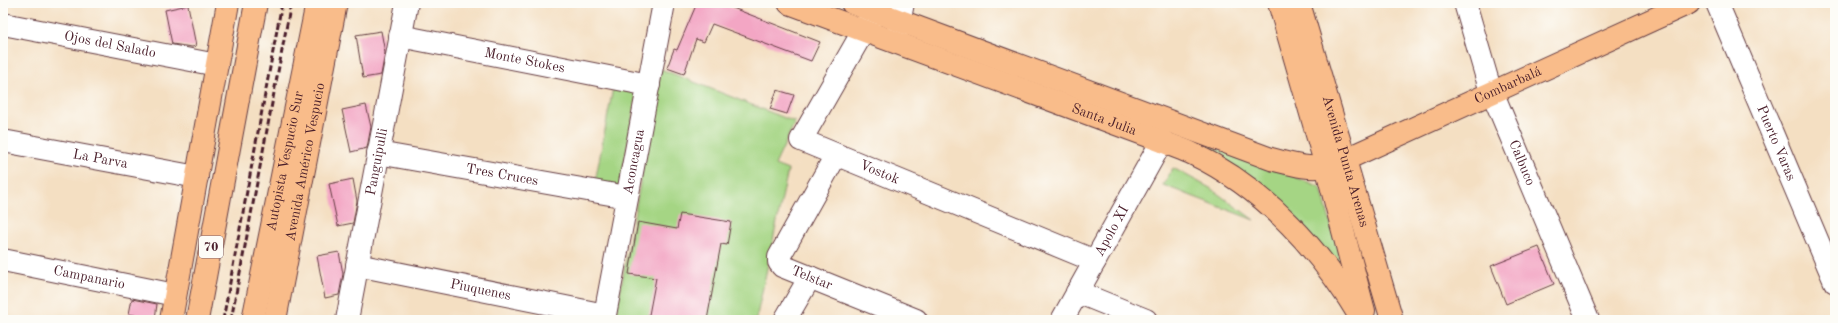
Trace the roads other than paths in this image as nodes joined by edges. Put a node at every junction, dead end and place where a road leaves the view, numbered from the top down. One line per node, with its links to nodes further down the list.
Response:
1 (228, 3): 20 (main road)
2 (256, 3): 28 (main road, 70)
3 (317, 3): 42 (main road, Autopista Vespucio Sur)
4 (336, 3): 43 (main road, Avenida Américo Vespucio)
5 (407, 3): 18 (street, Panguipulli)
6 (664, 3): 21 (street, Aconcagua)
7 (789, 3): 17 (main road, Santa Julia)
8 (852, 3): 14 (main road, Santa Julia)
9 (1279, 3): 27 (main road, Avenida Punta Arenas)
10 (1299, 3): 27 (main road, Avenida Punta Arenas)
11 (1465, 3): 22 (street, Calbuco)
12 (1689, 3): 22 (main road, Combarbalá)
13 (1717, 3): 35 (street, Puerto Varas)
14 (875, 11): 15 (main road, Santa Julia); 17 (street, Vostok)
15 (901, 12): 19 (street); 27 (main road, Santa Julia)
16 (3, 24): 20 (street, Ojos del Salado)
17 (863, 31): 19 (main road, Santa Julia); 26 (street, Vostok)
18 (400, 36): 21 (street, Monte Stokes); 25 (street, Panguipulli)
19 (895, 43): 24 (main road, Santa Julia)
20 (217, 65): 29 (main road)
21 (649, 85): 30 (street, Aconcagua)
22 (1492, 93): 27 (main road, Combarbalá); 52 (street, Calbuco)
23 (3, 141): 29 (street, La Parva)
24 (1162, 141): 32 (street, Apolo XI); 49 (main road, Santa Julia)
25 (378, 153): 30 (street, Tres Cruces); 33 (street, Panguipulli)
26 (836, 155): 32 (street, Vostok); 34 (street, Telstar)
27 (1335, 163): 50 (main road, Avenida Punta Arenas); 51 (main road, Avenida Punta Arenas)
28 (224, 173): 40 (main road); 41 (main road, 70)
29 (197, 177): 37 (main road)
30 (627, 197): 38 (street, Aconcagua)
31 (3, 260): 37 (street, Campanario)
32 (1095, 261): 36 (street, Apolo XI)
33 (357, 266): 38 (street, Piuquenes); 44 (street, Panguipulli)
34 (810, 277): 45 (street); 46 (street, Telstar)
35 (1835, 282)
36 (1077, 292): 47 (street, Apolo XI); 48 (street)
37 (175, 295): 39 (main road)
38 (604, 317)
39 (171, 320)
40 (182, 320)
41 (197, 320)
42 (253, 320)
43 (275, 320)
44 (347, 320)
45 (785, 320)
46 (916, 320)
47 (1062, 320)
48 (1146, 320)
49 (1362, 320)
50 (1366, 320)
51 (1392, 320)
52 (1588, 320)

